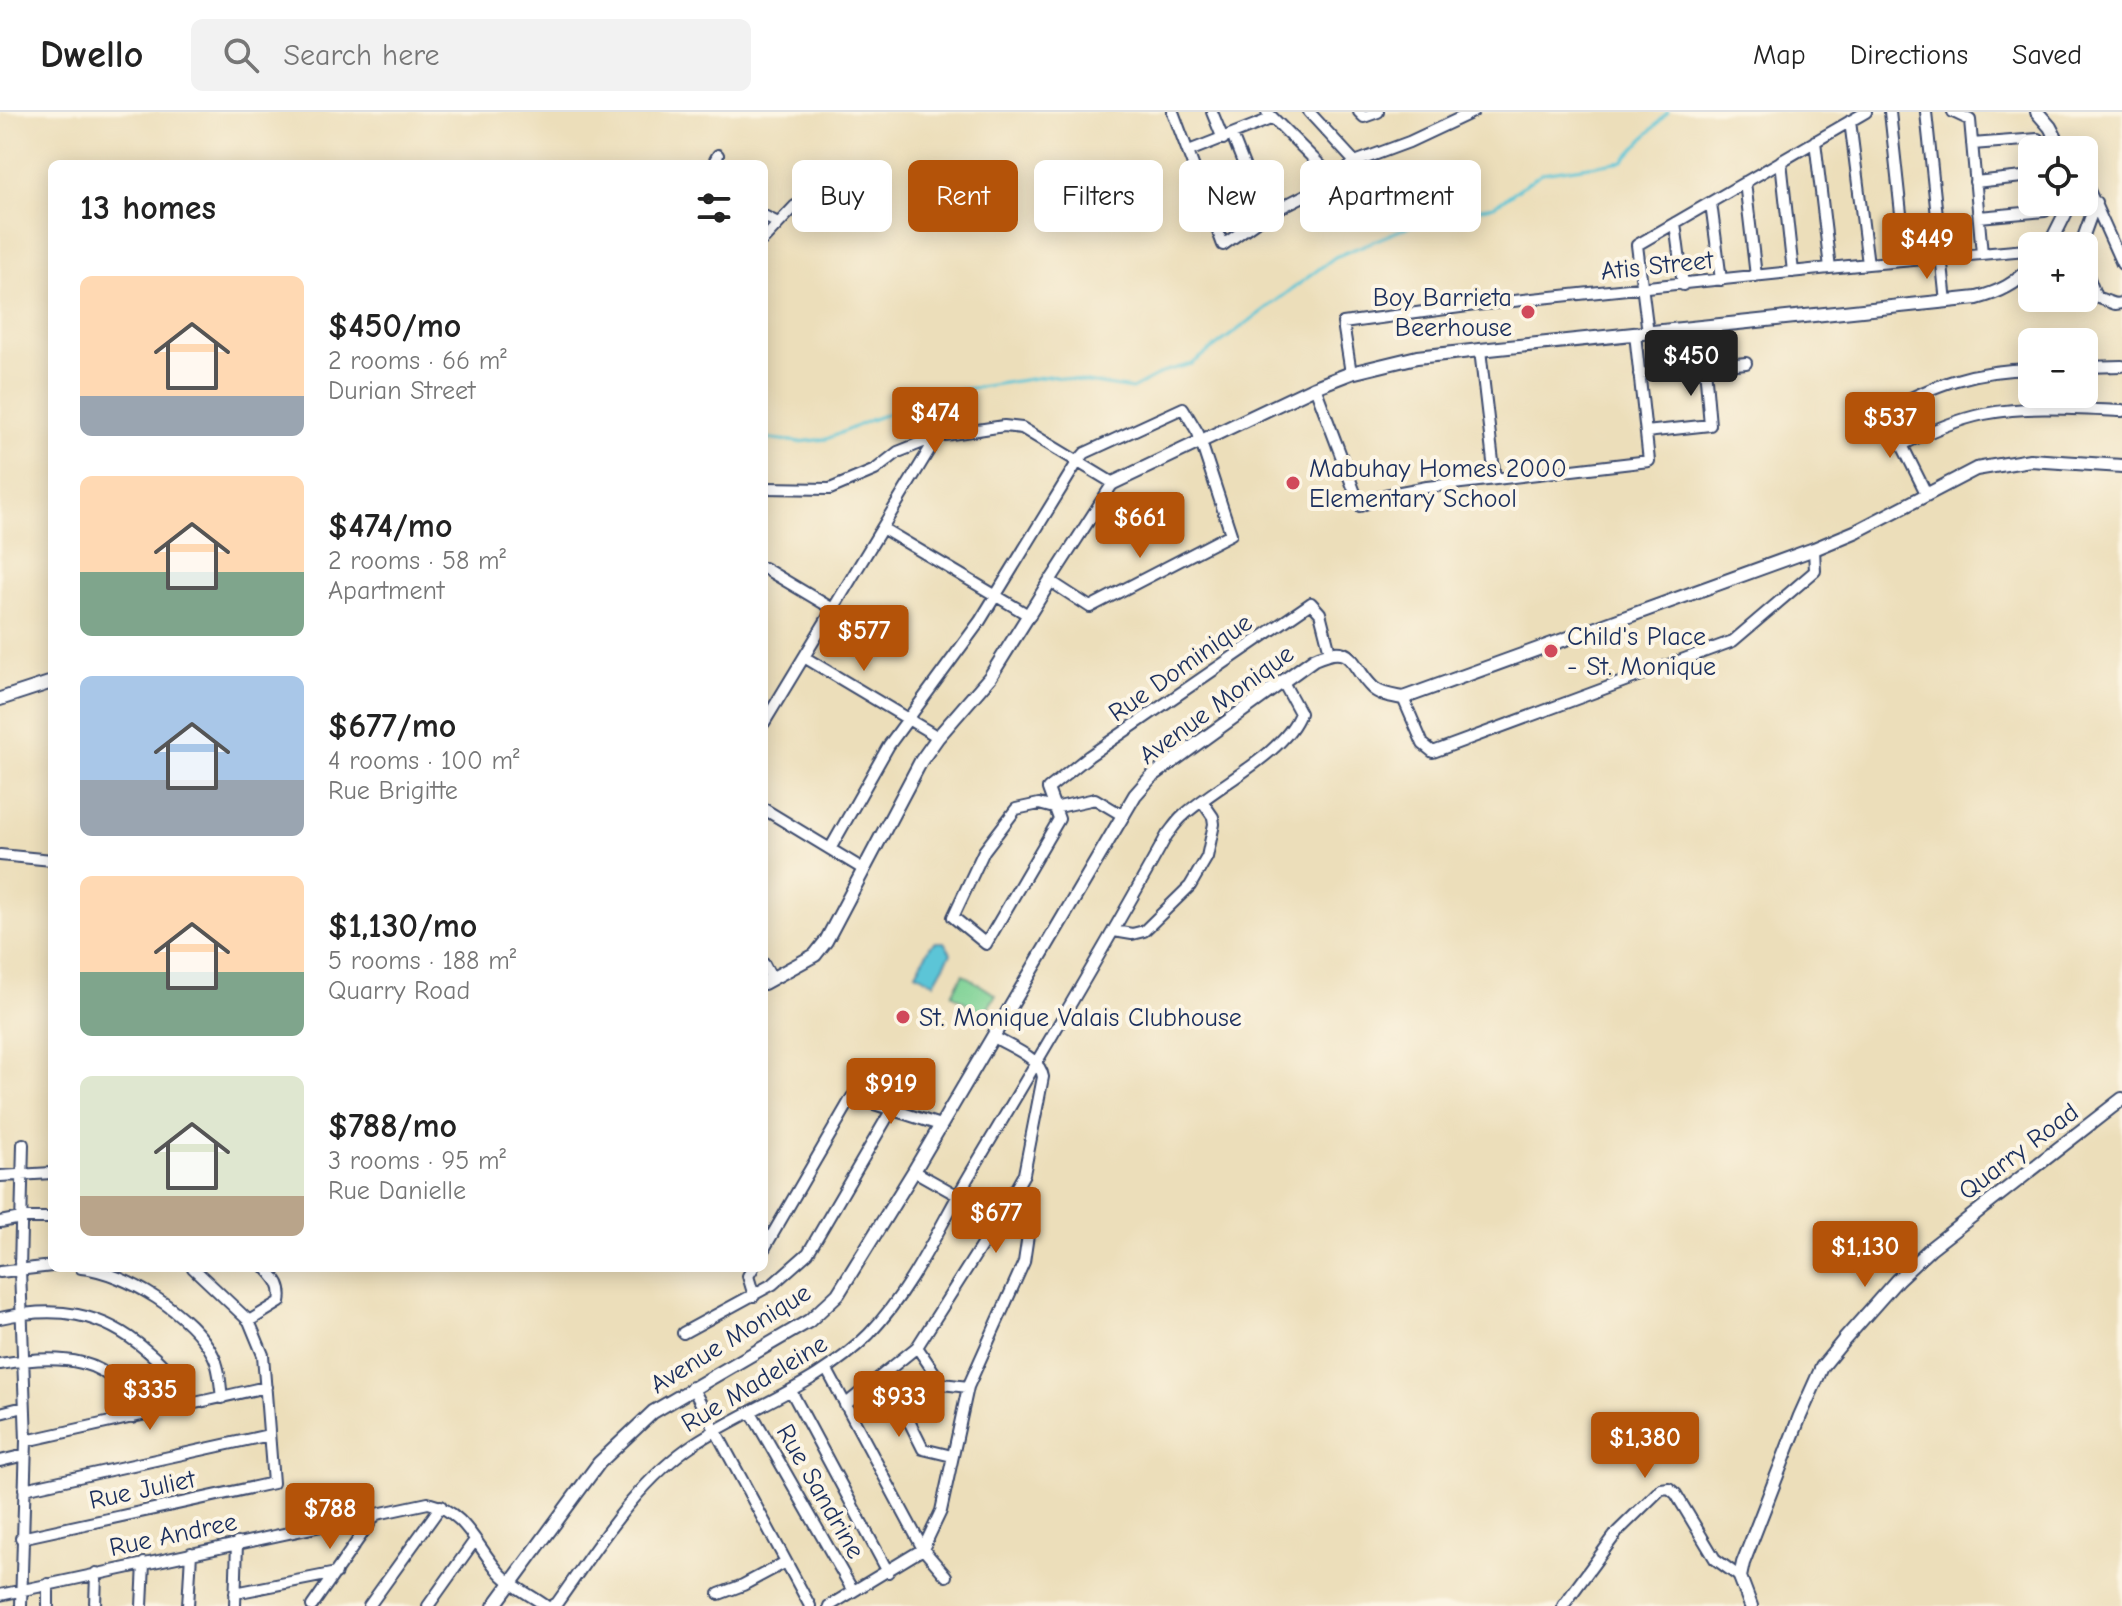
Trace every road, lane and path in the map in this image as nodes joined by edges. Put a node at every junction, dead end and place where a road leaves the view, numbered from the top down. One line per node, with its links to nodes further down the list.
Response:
1 (1173, 112): 19 (street)
2 (1212, 112): 15 (street)
3 (1309, 112): 23 (street)
4 (1359, 112): 5 (street)
5 (1378, 112)
6 (1473, 112): 24 (street)
7 (1866, 112): 13 (street)
8 (1890, 112): 43 (street)
9 (1926, 112): 42 (street)
10 (1953, 112): 18 (street)
11 (2037, 112): 14 (street)
12 (1270, 115): 15 (street); 22 (street)
13 (1850, 121): 16 (street); 44 (street)
14 (2055, 136)
15 (1228, 137): 19 (street); 21 (street)
16 (1815, 141): 25 (street); 46 (street)
17 (2018, 141): 18 (street)
18 (1972, 144): 28 (street)
19 (1189, 151): 20 (street)
20 (1192, 160)
21 (1238, 160)
22 (1315, 160)
23 (1353, 160)
24 (1360, 160)
25 (1781, 161): 27 (street); 47 (street)
26 (2018, 177): 28 (street)
27 (1745, 182): 29 (street); 48 (street)
28 (1975, 182): 33 (street)
29 (1711, 203): 36 (street); 49 (street)
30 (2098, 207): 45 (street)
31 (792, 209): 35 (street)
32 (2018, 213): 33 (street)
33 (1979, 217): 41 (street)
34 (768, 218): 35 (street)
35 (778, 223): 39 (street)
36 (1675, 223): 51 (street); 52 (street)
37 (1218, 232): 38 (street)
38 (1241, 232)
39 (768, 234)
40 (2018, 251): 41 (street, Atis Street)
41 (1982, 254): 42 (street, Atis Street)
42 (1942, 257): 43 (street, Atis Street); 54 (street)
43 (1906, 260): 44 (street, Atis Street)
44 (1868, 264): 46 (street, Atis Street)
45 (2122, 264)
46 (1830, 268): 47 (street, Atis Street)
47 (1793, 272): 48 (street, Atis Street)
48 (1756, 276): 49 (street, Atis Street)
49 (1721, 280): 51 (street, Atis Street)
50 (2018, 281): 54 (street)
51 (1683, 285): 52 (street, Atis Street)
52 (1642, 288): 56 (street); 63 (street, Atis Street)
53 (2098, 298): 55 (street)
54 (1946, 302): 56 (street)
55 (2122, 303)
56 (1641, 334): 57 (street); 64 (street)
57 (1480, 350): 63 (street); 73 (street)
58 (1746, 363): 60 (street)
59 (2122, 366): 61 (street)
60 (1705, 367): 64 (street); 67 (street)
61 (2098, 367)
62 (2018, 369): 70 (street)
63 (1351, 373): 65 (street)
64 (1639, 374): 67 (street)
65 (1315, 387): 69 (street); 73 (street)
66 (2122, 411): 70 (street)
67 (1646, 432): 73 (street)
68 (938, 436): 71 (street); 75 (street); 77 (street)
69 (1201, 442): 71 (street); 74 (street); 80 (street)
70 (1902, 445): 76 (street)
71 (1078, 461): 74 (street); 81 (street)
72 (2122, 466): 76 (street)
73 (1495, 479)
74 (1113, 483): 80 (street)
75 (768, 488)
76 (1926, 493): 78 (street)
77 (882, 528): 81 (street); 82 (street)
78 (1814, 549): 88 (street); 88 (street)
79 (768, 570): 82 (street)
80 (1050, 581): 83 (street)
81 (996, 595): 83 (street); 91 (street)
82 (833, 609): 85 (street)
83 (1030, 616): 92 (street)
84 (1330, 652): 86 (street, Avenue Monique); 88 (street, Avenue Monique); 94 (street, Rue Dominique)
85 (804, 657): 90 (street); 91 (street)
86 (1283, 682): 93 (street, Rue Madeleine); 96 (street, Avenue Monique)
87 (48, 683): 89 (street)
88 (1403, 698)
89 (0, 699)
90 (768, 716)
91 (908, 719): 92 (street); 97 (street)
92 (938, 737): 100 (street)
93 (1202, 801): 101 (street, Rue Madeleine); 101 (street)
94 (1054, 808): 94 (street); 96 (street)
95 (768, 811): 97 (street)
96 (1122, 815): 103 (street, Avenue Monique)
97 (830, 849): 100 (street)
98 (0, 855): 99 (street)
99 (48, 860)
100 (863, 869): 102 (street)
101 (1114, 931): 104 (street, Rue Madeleine)
102 (768, 981)
103 (994, 1037): 104 (street); 107 (street, Avenue Monique)
104 (1037, 1063): 113 (street, Rue Madeleine); 116 (street)
105 (2122, 1099): 167 (street, Quarry Road)
106 (892, 1109): 107 (street); 118 (street); 126 (street)
107 (940, 1125): 109 (street, Avenue Monique)
108 (23, 1144): 110 (street)
109 (914, 1171): 113 (street); 137 (street, Avenue Monique)
110 (22, 1173): 111 (street); 112 (street); 114 (street)
111 (48, 1173)
112 (0, 1176)
113 (958, 1195): 116 (street); 134 (street, Rue Madeleine)
114 (21, 1218): 115 (street); 117 (street); 120 (street)
115 (48, 1218)
116 (999, 1218): 131 (street); 138 (street)
117 (0, 1222)
118 (768, 1242)
119 (48, 1266): 120 (street)
120 (20, 1269): 121 (street); 127 (street)
121 (0, 1272)
122 (97, 1272): 140 (street)
123 (197, 1272): 129 (street)
124 (270, 1272): 129 (street)
125 (750, 1272): 126 (street)
126 (754, 1296): 130 (street)
127 (21, 1314): 128 (street); 132 (street); 143 (street)
128 (0, 1318)
129 (249, 1321): 136 (street)
130 (683, 1333)
131 (917, 1347): 135 (street); 138 (street)
132 (22, 1360): 133 (street); 142 (street); 146 (street)
133 (0, 1364)
134 (827, 1370): 139 (street, Rue Madeleine); 141 (street)
135 (885, 1373): 141 (street); 151 (street)
136 (266, 1387): 140 (street); 148 (street)
137 (692, 1387): 147 (street); 168 (street, Avenue Monique)
138 (968, 1387): 151 (street)
139 (791, 1391): 144 (street, Rue Madeleine); 163 (street)
140 (222, 1398): 143 (street)
141 (845, 1405): 159 (street)
142 (24, 1407): 145 (street); 149 (street)
143 (176, 1409): 146 (street)
144 (751, 1412): 147 (street, Rue Madeleine); 171 (street, Rue Sandrine)
145 (0, 1413)
146 (133, 1418): 149 (street)
147 (715, 1431): 161 (street); 187 (street, Rue Madeleine)
148 (269, 1435): 153 (street); 156 (street, Rue Juliet)
149 (26, 1441): 150 (street)
150 (25, 1455): 152 (street); 153 (street)
151 (952, 1456): 159 (street)
152 (0, 1461)
153 (24, 1489): 156 (street)
154 (441, 1506): 155 (street, Rue Andree); 157 (street); 183 (street)
155 (376, 1514): 158 (street, Rue Andree); 165 (street)
156 (21, 1538): 170 (street)
157 (475, 1540): 168 (street); 184 (street)
158 (237, 1543): 160 (street, Rue Andree); 172 (street)
159 (923, 1549): 163 (street); 166 (street)
160 (191, 1553): 162 (street, Rue Andree); 180 (street)
161 (786, 1562): 173 (street); 175 (street)
162 (144, 1563): 164 (street, Rue Andree); 179 (street)
163 (888, 1572): 171 (street)
164 (96, 1573): 169 (street, Rue Andree); 178 (street)
165 (336, 1573): 172 (street); 182 (street)
166 (946, 1576)
167 (1740, 1577): 189 (street); 190 (street)
168 (511, 1582): 185 (street, Avenue Monique); 186 (street)
169 (48, 1584): 170 (street, Rue Andree); 177 (street)
170 (21, 1590): 174 (street, Rue Andree); 176 (street)
171 (853, 1591): 188 (street)
172 (235, 1593): 181 (street)
173 (719, 1594)
174 (0, 1595)
175 (808, 1605)
176 (21, 1606)
177 (48, 1606)
178 (95, 1606)
179 (142, 1606)
180 (188, 1606)
181 (235, 1606)
182 (312, 1606)
183 (369, 1606)
184 (428, 1606)
185 (494, 1606)
186 (546, 1606)
187 (552, 1606)
188 (829, 1606)
189 (1563, 1606)
190 (1751, 1606)

